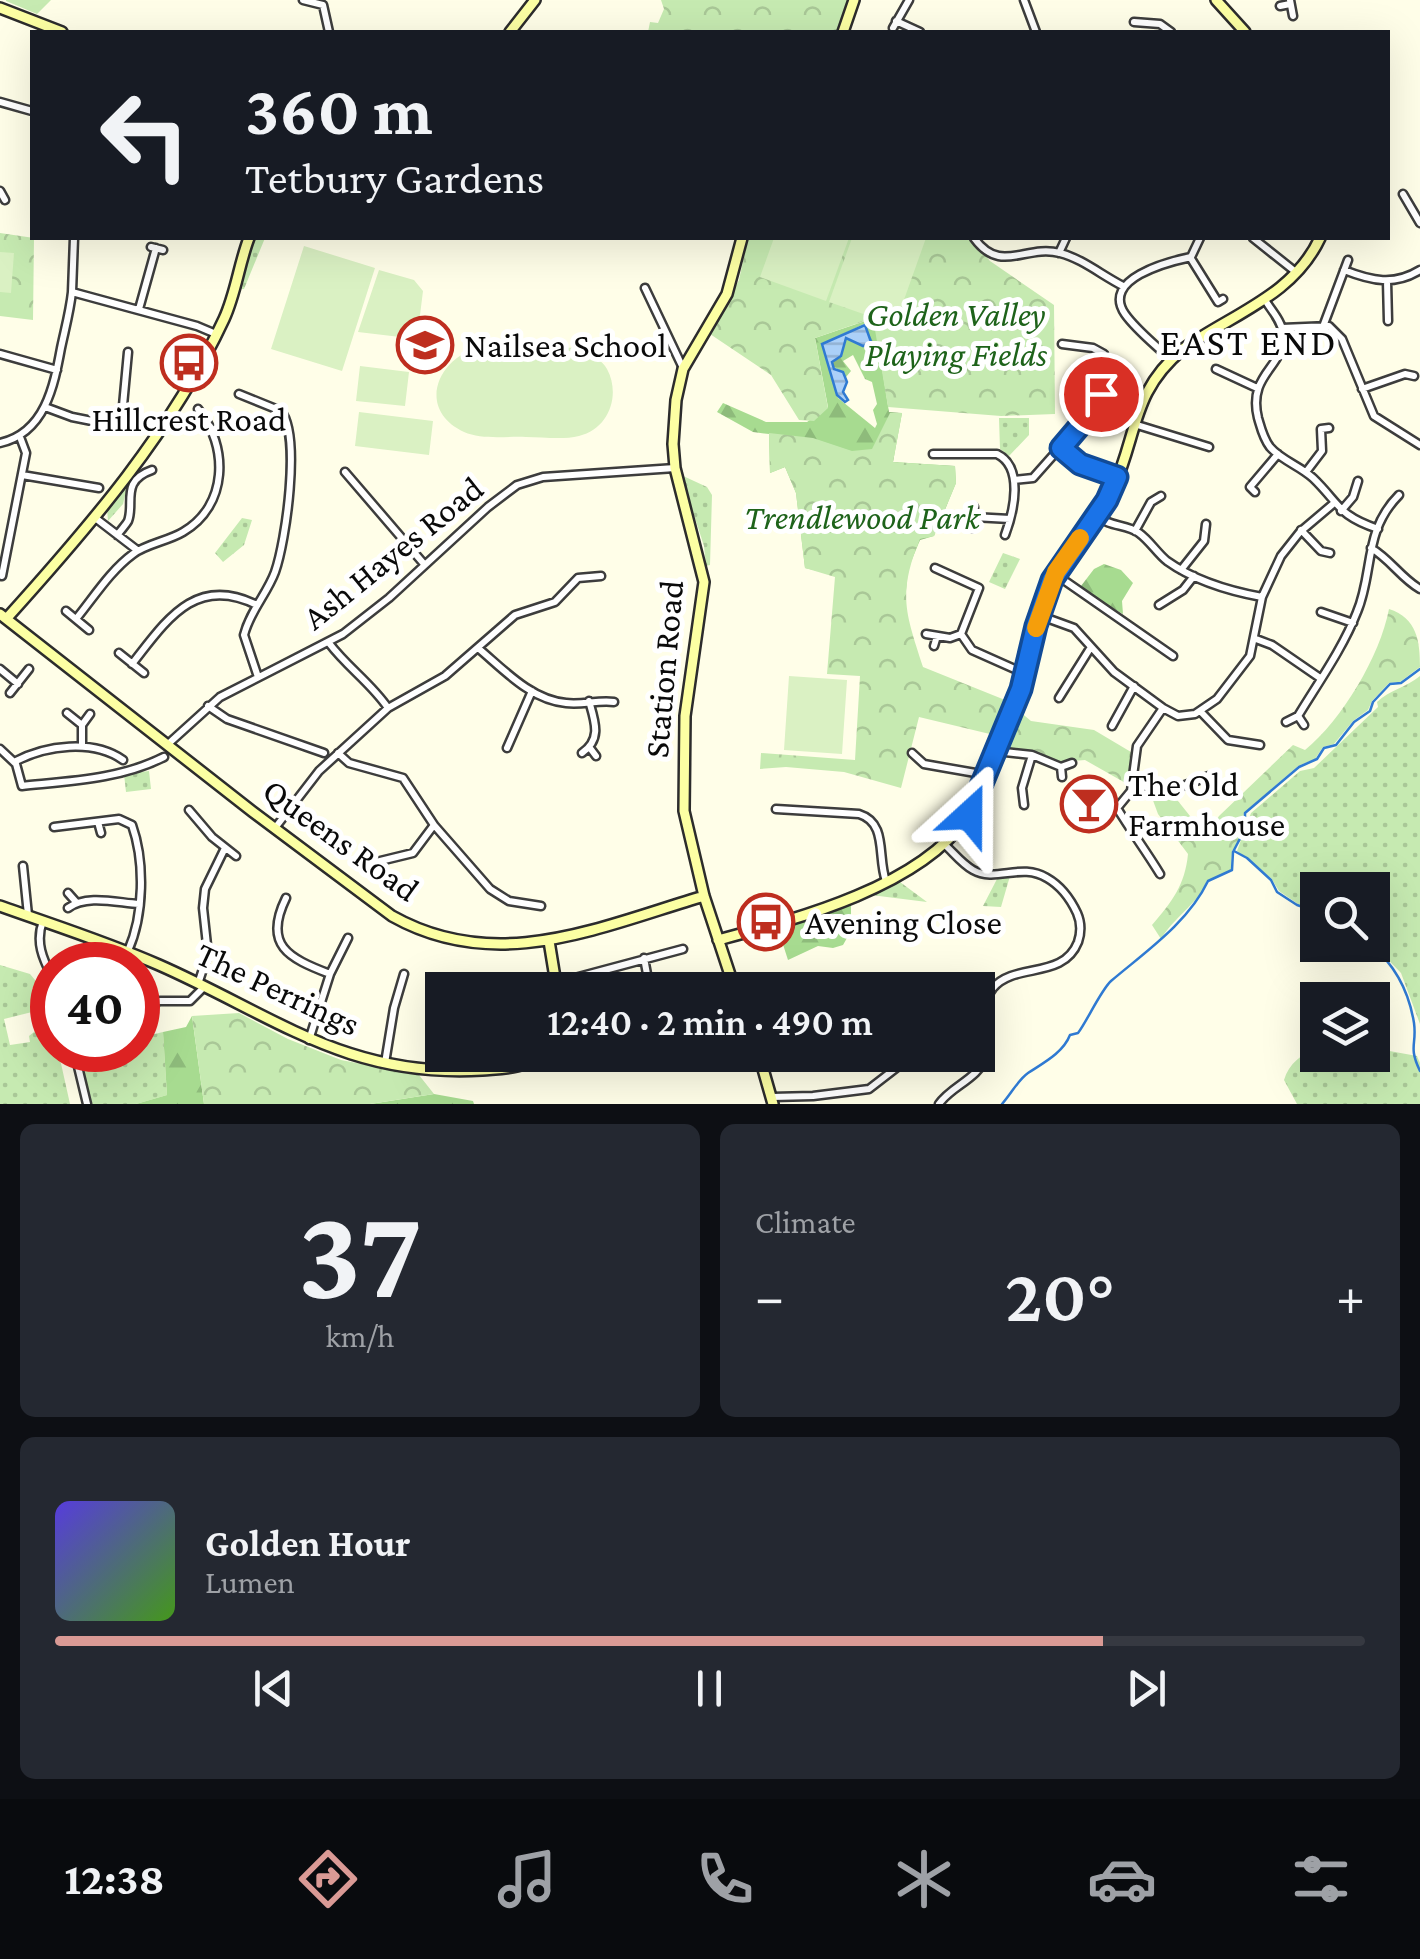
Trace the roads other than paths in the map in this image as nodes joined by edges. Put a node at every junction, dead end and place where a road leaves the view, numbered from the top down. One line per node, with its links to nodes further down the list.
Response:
1 (536, 0): 14 (street)
2 (854, 0): 15 (street)
3 (909, 0): 16 (street)
4 (1024, 0): 17 (street)
5 (1216, 0): 19 (street)
6 (304, 1): 13 (street)
7 (1290, 2): 8 (street); 10 (street)
8 (1280, 6)
9 (0, 8): 12 (street)
10 (1292, 16)
11 (1137, 19): 18 (street)
12 (57, 30)
13 (329, 30)
14 (512, 30)
15 (844, 30)
16 (913, 30)
17 (1032, 30)
18 (1168, 30)
19 (1243, 30)
20 (0, 102): 21 (street)
21 (30, 110)
22 (0, 191): 24 (street)
23 (1404, 194): 25 (street)
24 (4, 200)
25 (1420, 223)
26 (74, 240): 44 (street)
27 (249, 240): 51 (street)
28 (741, 240): 57 (street, Station Road)
29 (976, 240): 35 (street)
30 (1065, 240): 35 (street)
31 (1199, 240): 36 (street)
32 (1264, 240): 40 (street)
33 (1319, 240): 40 (street)
34 (157, 248): 47 (street)
35 (1059, 252): 42 (street)
36 (1190, 257): 42 (street); 45 (street)
37 (1348, 260): 38 (street)
38 (1344, 270): 41 (street); 49 (street)
39 (1420, 270): 41 (street)
40 (1297, 274): 46 (street)
41 (1388, 281): 48 (street)
42 (1122, 286): 55 (street)
43 (646, 288): 57 (street)
44 (72, 292): 47 (street); 58 (street)
45 (1223, 299)
46 (1265, 300): 50 (street); 55 (street)
47 (139, 309): 51 (street)
48 (1385, 317)
49 (1324, 324): 50 (street); 61 (street)
50 (1282, 328): 60 (street)
51 (216, 334): 94 (street)
52 (1062, 344): 74 (street)
53 (128, 352): 68 (street)
54 (0, 354): 58 (street)
55 (1171, 360): 67 (street)
56 (1215, 368): 60 (street)
57 (684, 369): 78 (street, Station Road)
58 (57, 370): 64 (street)
59 (1410, 373): 61 (street)
60 (1257, 388): 77 (street)
61 (1362, 389): 73 (street)
62 (239, 394): 63 (street)
63 (260, 401): 66 (street); 117 (street)
64 (45, 407): 68 (street); 71 (street)
65 (198, 409): 105 (street)
66 (254, 413)
67 (1132, 424): 75 (street); 83 (street)
68 (121, 427): 70 (street)
69 (1328, 428): 81 (street)
70 (137, 430)
71 (20, 436): 72 (street); 82 (street)
72 (0, 442)
73 (1420, 445)
74 (1061, 448): 83 (street); 84 (street)
75 (1203, 448)
76 (934, 454): 84 (street)
77 (1278, 454): 81 (street); 87 (street)
78 (675, 468): 107 (street, Ash Hayes Road); 200 (street, Station Road)
79 (152, 470): 103 (street)
80 (345, 472): 107 (street)
81 (1306, 472): 90 (street)
82 (22, 475): 86 (street); 112 (street)
83 (1117, 477): 93 (street)
84 (1014, 480): 96 (street)
85 (1358, 480): 92 (street)
86 (96, 490)
87 (1255, 492)
88 (1156, 495): 101 (street)
89 (1397, 500): 100 (street)
90 (1332, 504): 92 (street); 99 (street)
91 (974, 507): 95 (street)
92 (1341, 511): 100 (street)
93 (1096, 516): 101 (street); 111 (street)
94 (94, 517): 103 (street); 120 (street)
95 (973, 517): 96 (street); 98 (street)
96 (1010, 520): 102 (street)
97 (1206, 524): 109 (street)
98 (972, 528)
99 (1301, 530): 106 (street); 115 (street)
100 (1378, 530): 104 (street)
101 (1135, 531): 109 (street)
102 (1005, 534)
103 (118, 535): 105 (street)
104 (1371, 548): 114 (street); 123 (street)
105 (137, 550): 122 (street)
106 (1330, 553)
107 (424, 564): 129 (street, Ash Hayes Road)
108 (935, 568): 126 (street)
109 (1182, 570): 113 (street)
110 (598, 574): 132 (street)
111 (1056, 574): 121 (street); 134 (street)
112 (2, 576)
113 (1194, 576): 115 (street); 116 (street)
114 (1420, 588)
115 (1262, 597): 128 (street)
116 (1158, 604)
117 (257, 605): 135 (street); 140 (street)
118 (66, 611): 122 (street)
119 (1321, 612): 123 (street)
120 (4, 616): 160 (street, Queens Road)
121 (1040, 616): 131 (street); 139 (street)
122 (76, 619): 124 (street)
123 (1352, 623): 141 (street)
124 (90, 630)
125 (926, 634): 127 (street)
126 (960, 634): 127 (street); 139 (street)
127 (937, 636): 130 (street)
128 (1256, 639): 141 (street); 152 (street)
129 (329, 643): 140 (street, Ash Hayes Road); 150 (street)
130 (934, 646)
131 (1091, 647): 143 (street); 146 (street)
132 (478, 648): 144 (street); 150 (street)
133 (120, 654): 135 (street)
134 (1173, 656)
135 (132, 664): 138 (street)
136 (0, 669): 142 (street)
137 (30, 669): 142 (street)
138 (144, 672)
139 (1026, 674): 166 (street)
140 (258, 676): 149 (street, Ash Hayes Road)
141 (1320, 678): 155 (street)
142 (18, 684): 145 (street)
143 (1134, 686): 151 (street); 159 (street)
144 (532, 691): 147 (street); 163 (street)
145 (10, 692)
146 (1060, 693)
147 (589, 701): 148 (street); 164 (street)
148 (614, 702)
149 (208, 706): 160 (street, Ash Hayes Road); 167 (street)
150 (388, 708): 168 (street)
151 (1163, 708): 152 (street); 181 (street)
152 (1201, 712): 161 (street)
153 (68, 714): 157 (street)
154 (90, 714): 157 (street)
155 (1298, 716): 156 (street); 158 (street)
156 (1286, 722)
157 (82, 724): 162 (street)
158 (1304, 725)
159 (1112, 726)
160 (167, 745): 190 (street, Queens Road)
161 (1260, 745)
162 (82, 746): 174 (street); 175 (street)
163 (508, 748)
164 (590, 748): 170 (street); 172 (street)
165 (0, 750): 175 (street)
166 (996, 751): 171 (street); 178 (street)
167 (324, 753)
168 (338, 753): 188 (street); 190 (street)
169 (912, 753): 178 (street)
170 (582, 754)
171 (1032, 755): 177 (street); 182 (street)
172 (596, 756)
173 (164, 757): 175 (street)
174 (119, 759)
175 (14, 762)
176 (1072, 763): 177 (street)
177 (1061, 767): 179 (street)
178 (988, 775): 192 (street)
179 (1062, 777)
180 (1204, 781): 181 (street)
181 (1132, 786): 197 (street)
182 (1024, 806)
183 (776, 809): 198 (street)
184 (65, 814): 187 (street)
185 (190, 816): 193 (street)
186 (98, 822): 187 (street); 191 (street); 202 (street)
187 (66, 824): 189 (street)
188 (434, 825): 195 (street); 204 (street)
189 (54, 826)
190 (276, 828): 211 (street, Queens Road)
191 (102, 833)
192 (944, 844): 198 (street); 234 (street)
193 (225, 848): 194 (street); 224 (street)
194 (236, 856)
195 (378, 865)
196 (22, 871): 207 (street)
197 (1160, 874)
198 (886, 881): 210 (street)
199 (68, 894): 202 (street)
200 (704, 896): 210 (street, Station Road); 211 (street, Queens Road)
201 (286, 898): 206 (street)
202 (139, 904): 214 (street)
203 (0, 906): 207 (street, The Perrings)
204 (541, 906)
205 (271, 908): 206 (street)
206 (279, 912): 222 (street)
207 (28, 916): 208 (street, The Perrings)
208 (43, 922): 212 (street); 213 (street, The Perrings)
209 (348, 938): 222 (street)
210 (718, 940): 221 (street, Station Road)
211 (549, 941): 218 (street)
212 (40, 942)
213 (100, 942)
214 (132, 942)
215 (679, 952): 216 (street)
216 (644, 958): 219 (street); 220 (street)
217 (160, 967): 224 (street, The Perrings)
218 (554, 972)
219 (602, 972)
220 (647, 972)
221 (729, 972)
222 (330, 974): 226 (street)
223 (400, 979): 227 (street)
224 (201, 986): 225 (street); 226 (street, The Perrings)
225 (160, 1001)
226 (309, 1040): 227 (street, The Perrings)
227 (385, 1063): 228 (street, The Perrings)
228 (425, 1067)
229 (79, 1072): 233 (street)
230 (764, 1072): 232 (street)
231 (892, 1072): 232 (street)
232 (772, 1100)
233 (87, 1104)
234 (939, 1104)

